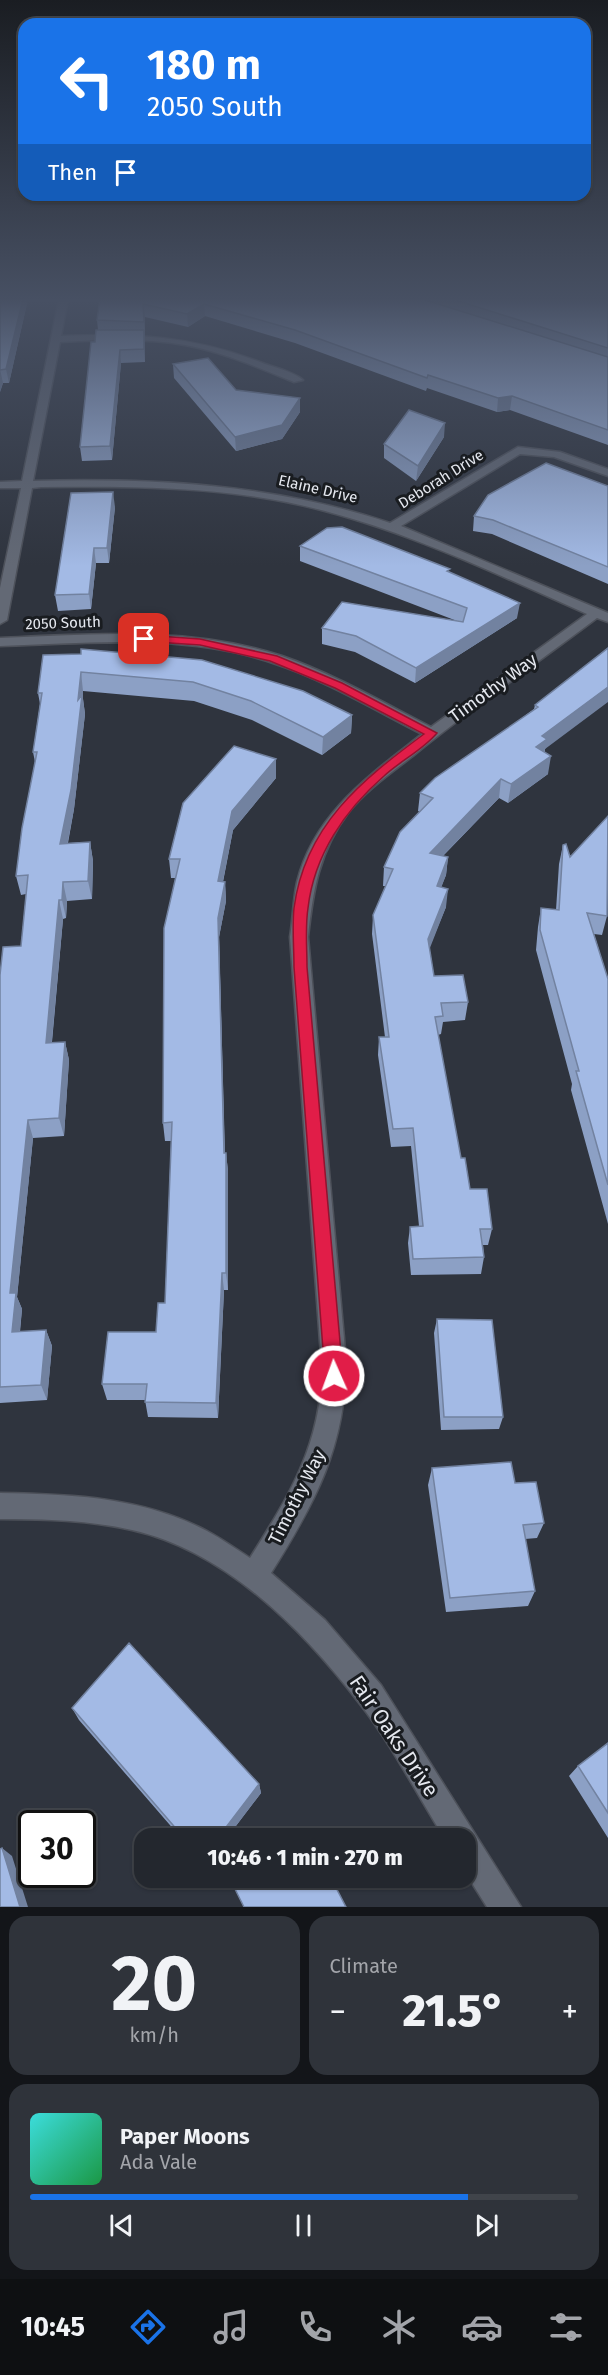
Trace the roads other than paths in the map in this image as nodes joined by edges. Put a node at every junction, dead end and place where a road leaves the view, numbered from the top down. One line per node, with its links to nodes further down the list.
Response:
1 (46, 388): 3 (street)
2 (608, 473): 5 (street, Deborah Drive)
3 (27, 484): 4 (street, Elaine Drive); 5 (street, Elaine Drive); 7 (street)
4 (0, 485)
5 (392, 527): 6 (street, Elaine Drive)
6 (602, 615): 9 (street, Timothy Way)
7 (0, 620)
8 (0, 642): 9 (street, 2050 South)
9 (432, 733): 11 (street, Timothy Way)
10 (0, 1506): 11 (street, Fair Oaks Drive)
11 (254, 1576): 12 (street, Fair Oaks Drive)
12 (455, 1828)
13 (476, 1862): 14 (street)
14 (504, 1907)

